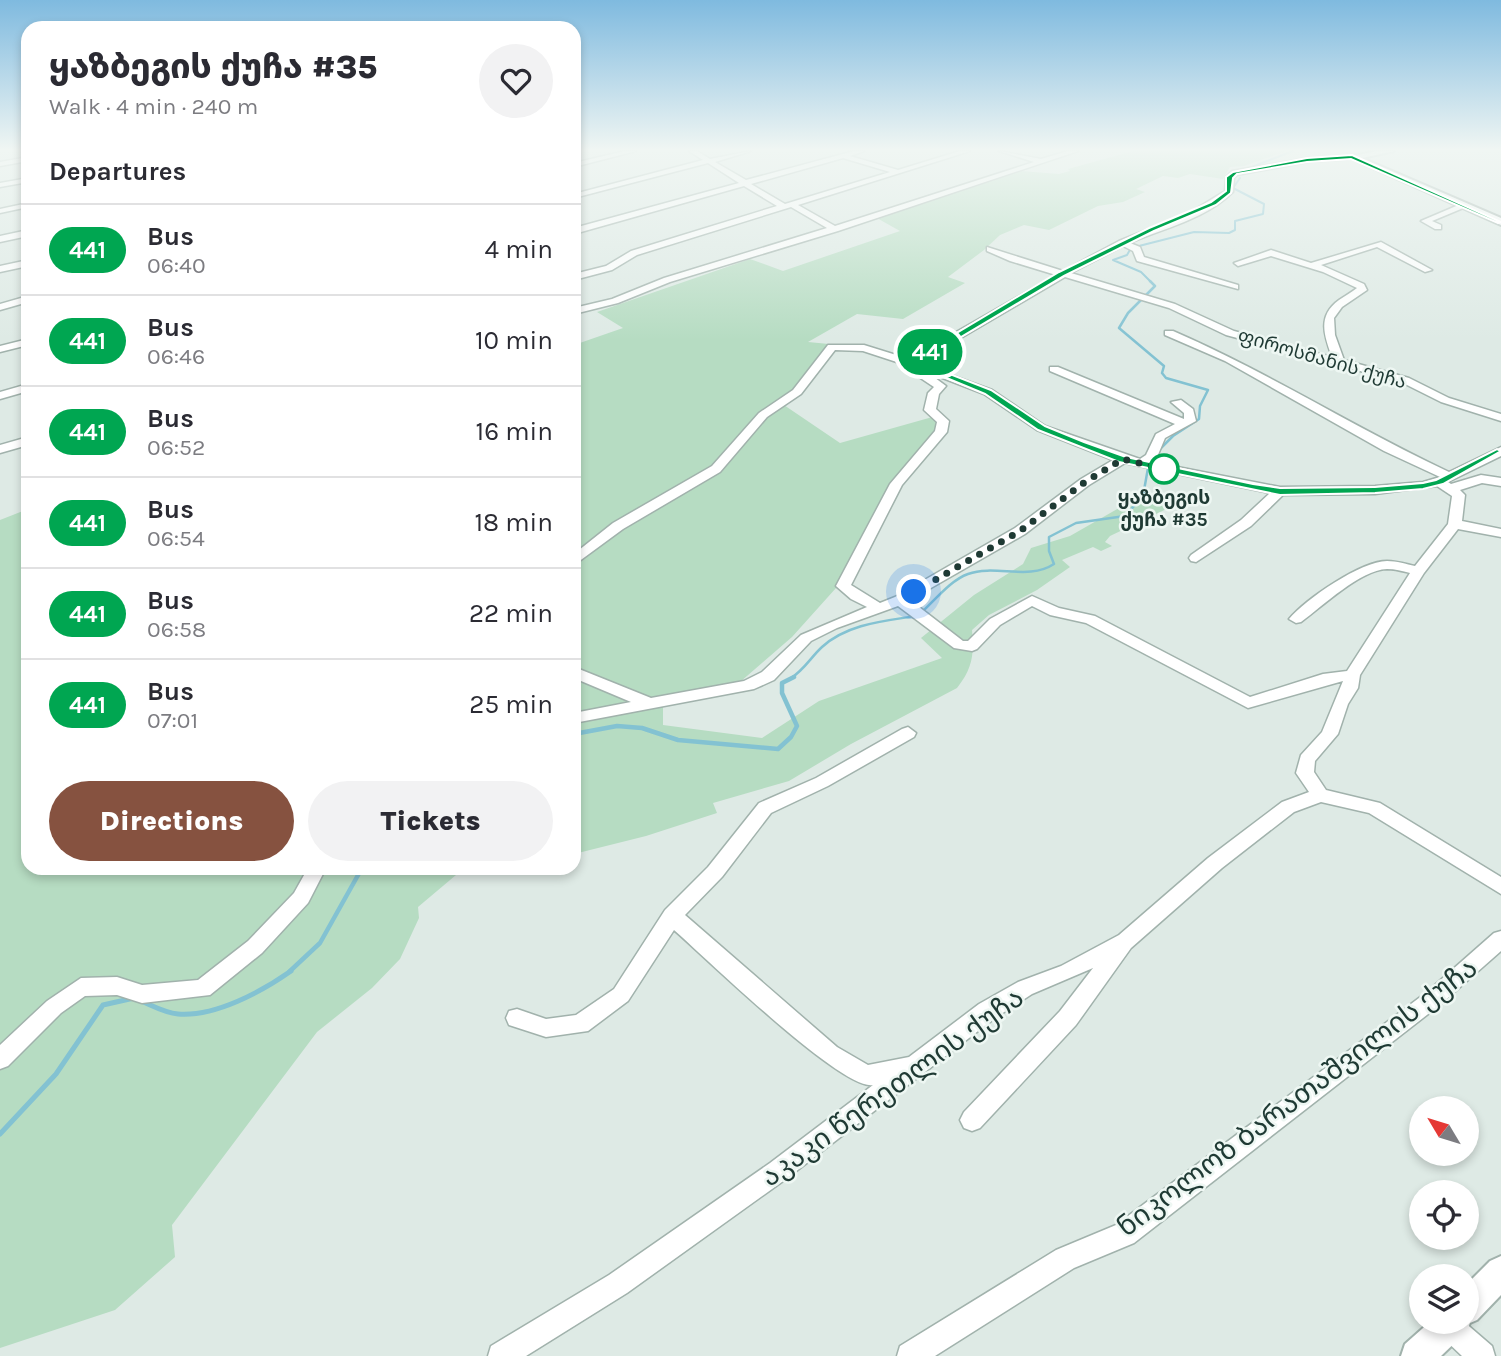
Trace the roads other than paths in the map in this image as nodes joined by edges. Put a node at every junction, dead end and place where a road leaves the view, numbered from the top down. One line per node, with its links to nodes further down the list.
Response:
1 (634, 214): 11 (street)
2 (761, 214): 24 (street)
3 (805, 214): 12 (street)
4 (879, 214): 12 (street)
5 (1187, 214): 15 (street)
6 (1442, 214): 10 (street)
7 (1483, 214): 8 (street)
8 (1501, 222)
9 (864, 223): 12 (street)
10 (1438, 227)
11 (581, 229)
12 (835, 229): 17 (street); 28 (street)
13 (21, 234): 14 (street)
14 (0, 239)
15 (1124, 244): 23 (street); 25 (street)
16 (990, 249): 23 (street, ფიროსმანის ქუჩა)
17 (768, 257)
18 (21, 264): 21 (street)
19 (1238, 264): 20 (street)
20 (1312, 265): 22 (street); 32 (street)
21 (0, 269)
22 (1428, 270)
23 (1062, 274): 32 (street, ფიროსმანის ქუჩა); 33 (street)
24 (581, 275)
25 (1235, 287)
26 (21, 301): 27 (street)
27 (0, 307)
28 (581, 309)
29 (1169, 333): 45 (street)
30 (21, 344): 31 (street)
31 (0, 349)
32 (1339, 361): 38 (street, ფიროსმანის ქუჩა)
33 (912, 362): 43 (street); 50 (street); 54 (street)
34 (1054, 369): 39 (street)
35 (21, 389): 36 (street)
36 (0, 396)
37 (1177, 402): 39 (street)
38 (1501, 418)
39 (1183, 423): 44 (street)
40 (21, 443): 41 (street)
41 (0, 449)
42 (1501, 451): 45 (street)
43 (1123, 459): 44 (street); 53 (street)
44 (1140, 464): 47 (street)
45 (1447, 482): 46 (street); 47 (street); 48 (street)
46 (1501, 482)
47 (1280, 491): 51 (street)
48 (1455, 524): 49 (street); 52 (street)
49 (1501, 533)
50 (581, 555)
51 (1196, 558)
52 (1419, 571): 55 (street); 57 (street)
53 (900, 600): 54 (street); 57 (street)
54 (881, 608): 58 (street)
55 (1296, 619)
56 (581, 675): 58 (street)
57 (1352, 675): 61 (street)
58 (651, 704): 59 (street)
59 (581, 717)
60 (908, 733): 64 (street)
61 (1320, 795): 63 (street); 66 (street, აკაკი წერეთლის ქუჩა)
62 (313, 875): 68 (street)
63 (1501, 887)
64 (672, 916): 67 (street); 69 (street)
65 (1501, 939): 76 (street, ნიკოლოზ ბარათაშვილის ქუჩა)
66 (1126, 941): 69 (street, აკაკი წერეთლის ქუჩა); 70 (street)
67 (517, 1018)
68 (0, 1059)
69 (914, 1066): 75 (street, აკაკი წერეთლის ქუჩა)
70 (972, 1120)
71 (1501, 1272): 72 (street)
72 (1479, 1296)
73 (1441, 1334): 77 (street)
74 (1467, 1334): 78 (street)
75 (501, 1356)
76 (909, 1356)
77 (1417, 1356)
78 (1482, 1356)

